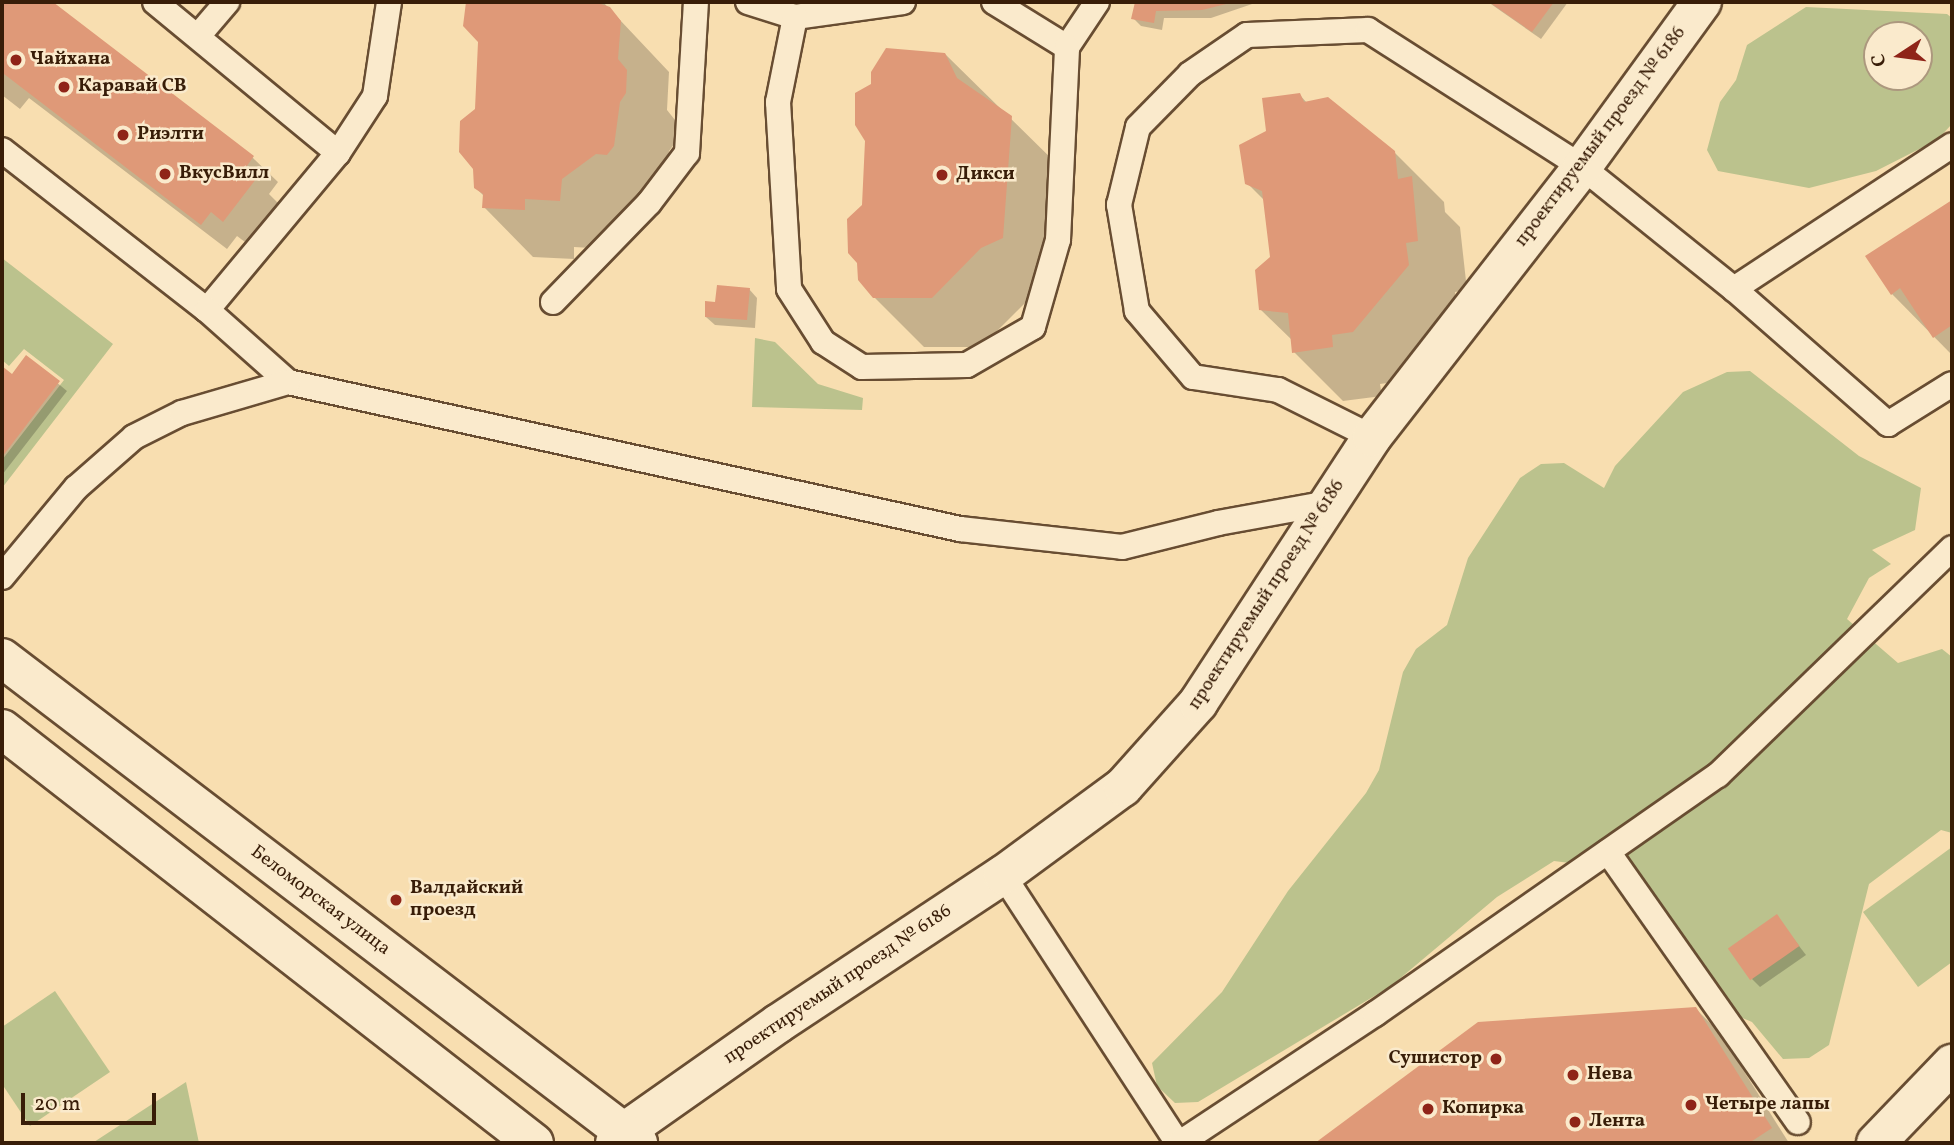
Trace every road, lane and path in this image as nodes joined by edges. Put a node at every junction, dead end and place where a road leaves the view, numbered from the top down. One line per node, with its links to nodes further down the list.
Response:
1 (155, 2): 11 (lane)
2 (227, 2): 11 (lane)
3 (389, 2): 15 (lane)
4 (696, 2): 18 (lane)
5 (748, 2): 10 (lane)
6 (903, 2): 10 (lane)
7 (994, 2): 12 (lane)
8 (1097, 2): 12 (lane)
9 (1702, 2): 16 (street, проектируемый проезд № 6186)
10 (795, 17): 12 (lane)
11 (198, 36): 15 (lane)
12 (1067, 47)
13 (1952, 145): 17 (lane)
14 (2, 150): 19 (lane)
15 (338, 153): 19 (lane)
16 (1582, 167): 17 (lane); 22 (street, проектируемый проезд № 6186); 22 (lane)
17 (1734, 289): 21 (lane)
18 (553, 302)
19 (207, 310): 20 (lane)
20 (288, 382): 23 (lane); 25 (lane)
21 (1952, 384)
22 (1372, 437): 23 (street, проектируемый проезд № 6186)
23 (1328, 503): 29 (street, проектируемый проезд № 6186)
24 (1952, 548): 28 (lane)
25 (2, 577)
26 (2, 658): 33 (street, Беломорская улица)
27 (2, 729): 31 (street)
28 (1608, 852): 32 (lane); 36 (lane)
29 (1003, 875): 33 (street, проектируемый проезд № 6186); 36 (lane)
30 (1952, 1063): 37 (street)
31 (486, 1105): 34 (street); 35 (street)
32 (1798, 1122)
33 (626, 1140)
34 (514, 1143)
35 (534, 1143)
36 (1179, 1143)
37 (1876, 1143)

